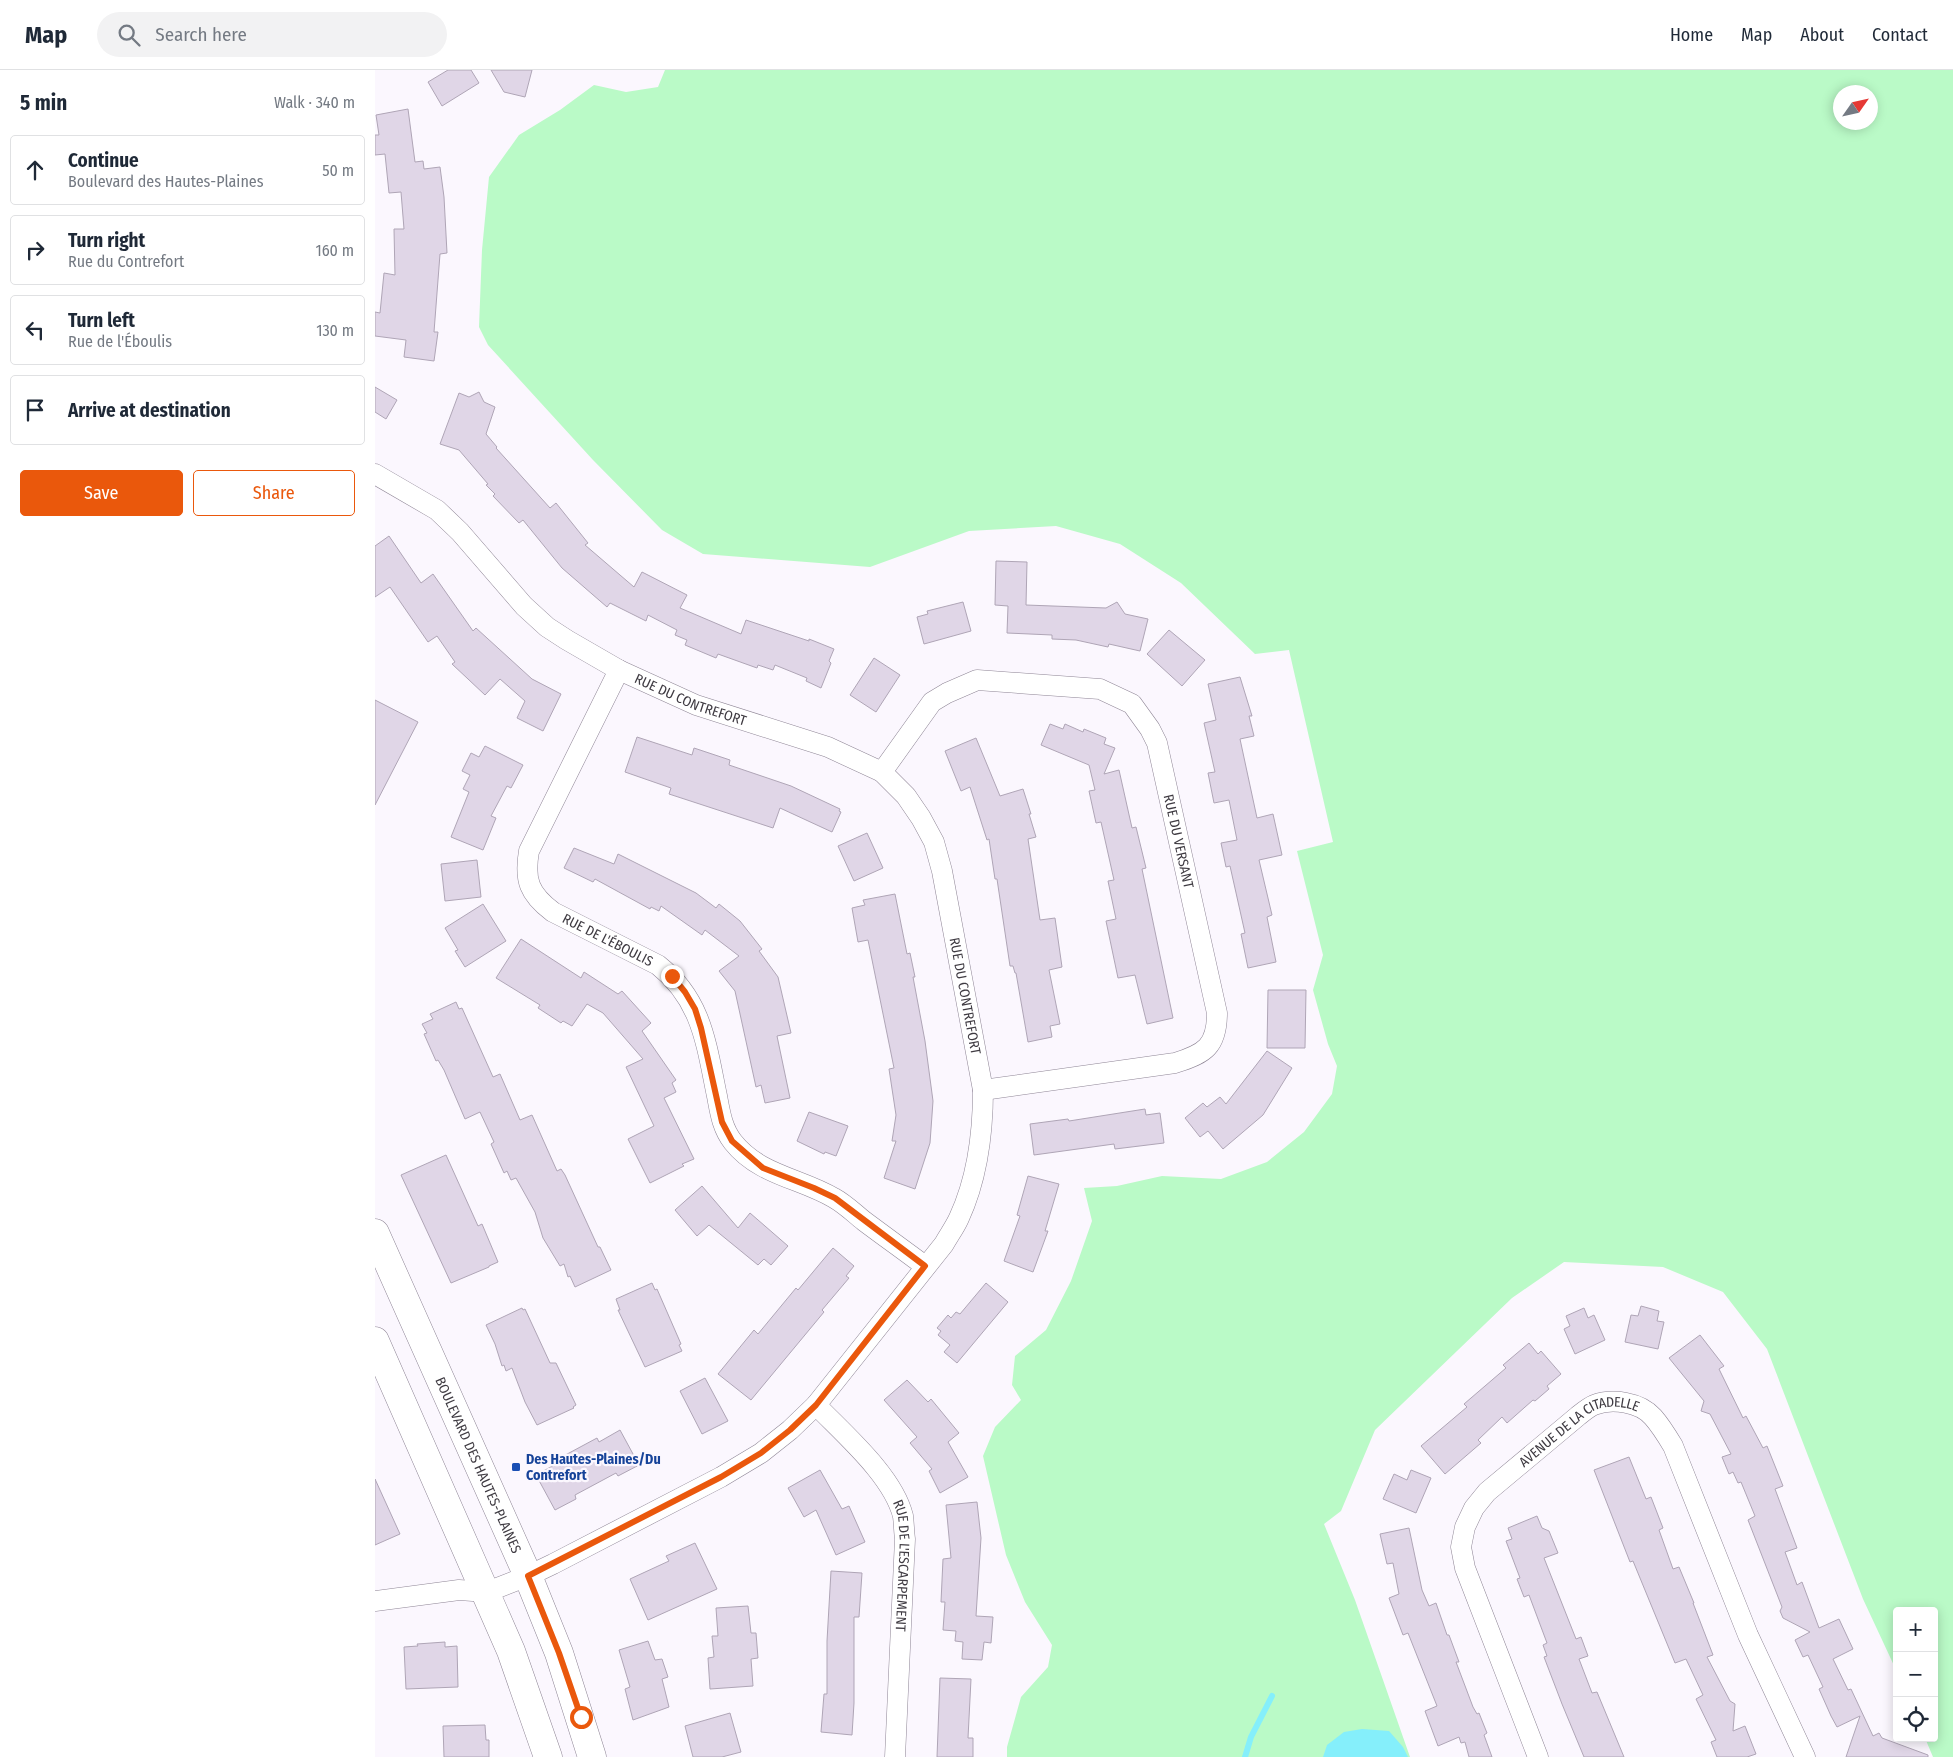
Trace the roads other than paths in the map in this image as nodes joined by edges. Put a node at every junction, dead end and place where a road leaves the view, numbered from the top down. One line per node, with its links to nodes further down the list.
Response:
1 (375, 474): 2 (street, RUE DU CONTREFORT)
2 (619, 670): 3 (street, RUE DU CONTREFORT); 6 (street, RUE DE L'ÉBOULIS)
3 (883, 772): 4 (street, RUE DU CONTREFORT); 4 (street, RUE DU VERSANT)
4 (983, 1090): 6 (street, RUE DU CONTREFORT)
5 (375, 1233): 9 (street, BOULEVARD DES HAUTES-PLAINES)
6 (925, 1266): 8 (street, RUE DU CONTREFORT)
7 (375, 1341): 10 (street)
8 (816, 1405): 9 (street, RUE DU CONTREFORT); 14 (street, RUE DE L'ESCARPEMENT)
9 (528, 1576): 10 (street, RUE DU CONTREFORT); 13 (street, BOULEVARD DES HAUTES-PLAINES)
10 (487, 1592): 11 (street); 12 (street)
11 (375, 1601)
12 (548, 1757)
13 (592, 1757)
14 (895, 1757)
15 (1538, 1757): 16 (street, AVENUE DE LA CITADELLE)
16 (1805, 1757)

